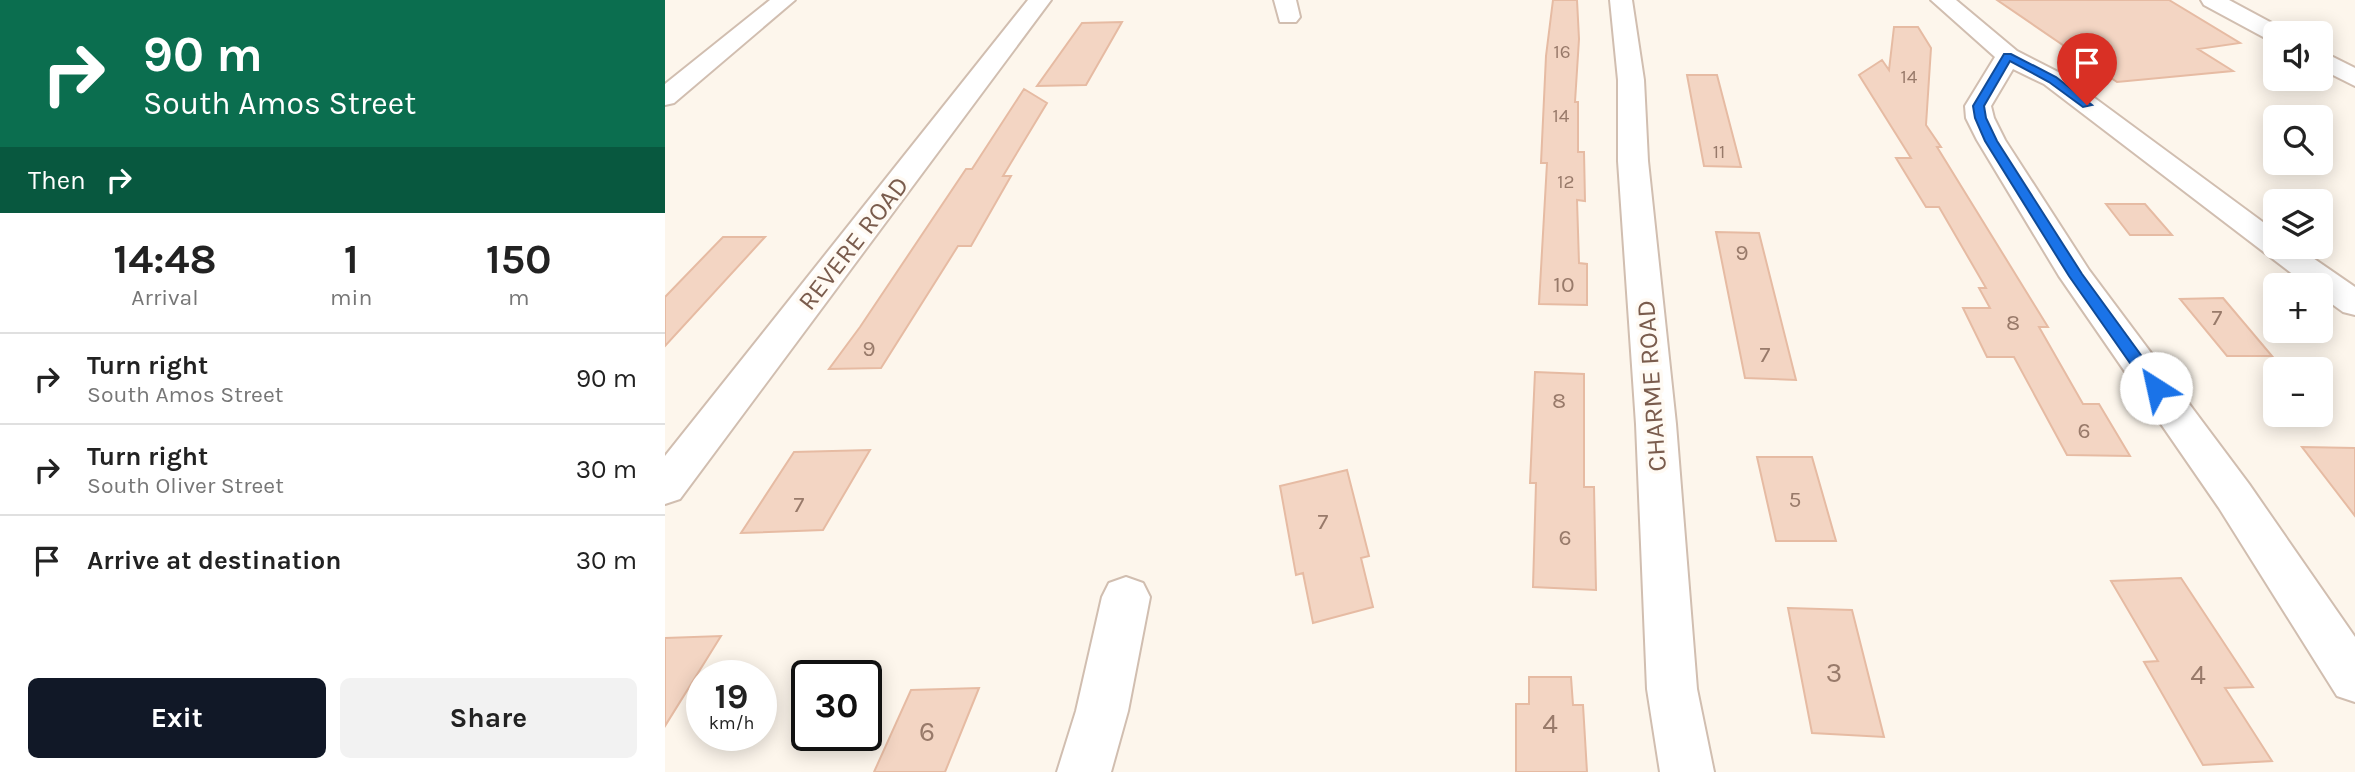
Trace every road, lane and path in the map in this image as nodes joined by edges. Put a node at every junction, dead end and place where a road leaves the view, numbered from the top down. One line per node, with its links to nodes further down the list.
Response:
1 (784, 0): 10 (street)
2 (1040, 0): 14 (street, REVERE ROAD)
3 (1621, 0): 18 (street, CHARME ROAD)
4 (1942, 0): 7 (street)
5 (2212, 0): 6 (street)
6 (2263, 28)
7 (2008, 56): 11 (street); 16 (street)
8 (2333, 66): 9 (street)
9 (2355, 78)
10 (665, 97)
11 (2263, 238)
12 (2292, 259): 13 (street)
13 (2355, 304)
14 (665, 487)
15 (1126, 597): 17 (street)
16 (2355, 678)
17 (1084, 772)
18 (1687, 772)

